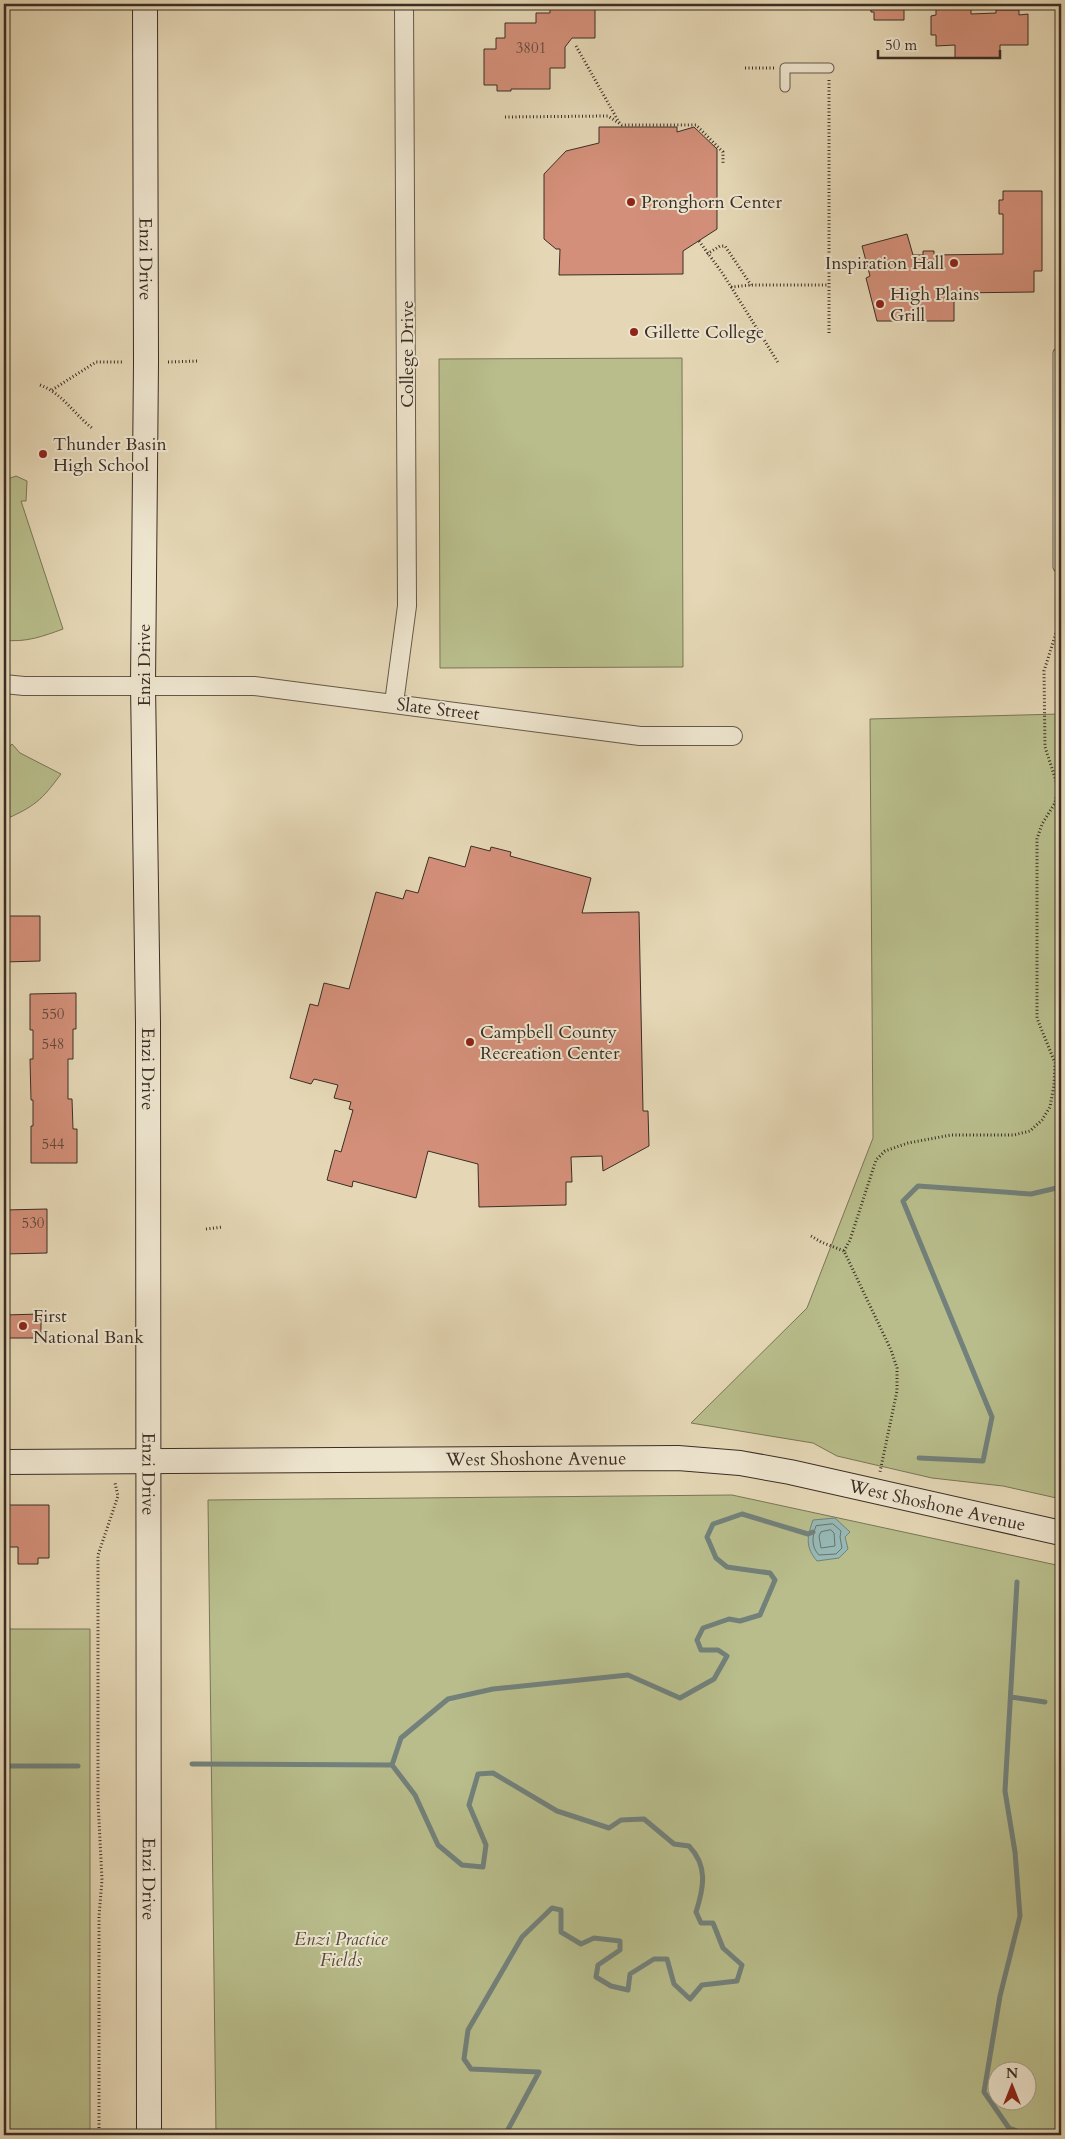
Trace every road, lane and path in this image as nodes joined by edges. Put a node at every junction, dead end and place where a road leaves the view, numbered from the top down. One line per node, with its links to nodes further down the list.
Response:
1 (145, 4): 28 (main road, Enzi Drive)
2 (404, 4): 29 (street, College Drive)
3 (576, 46): 9 (path)
4 (745, 68): 5 (path)
5 (785, 68): 6 (lane); 7 (lane)
6 (829, 68): 14 (path)
7 (785, 87)
8 (505, 117): 9 (path)
9 (621, 124): 10 (path)
10 (723, 165)
11 (699, 241): 12 (path)
12 (707, 254): 13 (path); 15 (path)
13 (751, 285): 14 (path); 15 (path)
14 (829, 285): 16 (path)
15 (731, 286): 21 (path)
16 (829, 333)
17 (1058, 354): 25 (lane)
18 (199, 361): 20 (path)
19 (122, 362): 23 (path)
20 (168, 362)
21 (779, 364)
22 (40, 385): 23 (path)
23 (52, 390): 24 (path)
24 (92, 428)
25 (1058, 568)
26 (1061, 617): 34 (path)
27 (4, 684): 28 (street, Slate Street)
28 (144, 685): 29 (street, Slate Street); 36 (main road, Enzi Drive)
29 (394, 704): 30 (street, Slate Street)
30 (733, 736)
31 (223, 1227): 32 (path)
32 (206, 1229)
33 (811, 1236): 34 (path)
34 (844, 1251): 37 (path)
35 (4, 1462): 36 (main road, West Shoshone Avenue)
36 (148, 1462): 39 (main road, West Shoshone Avenue); 41 (main road, Enzi Drive)
37 (880, 1472)
38 (115, 1483): 40 (path)
39 (1061, 1533)
40 (99, 2135)
41 (149, 2135)

